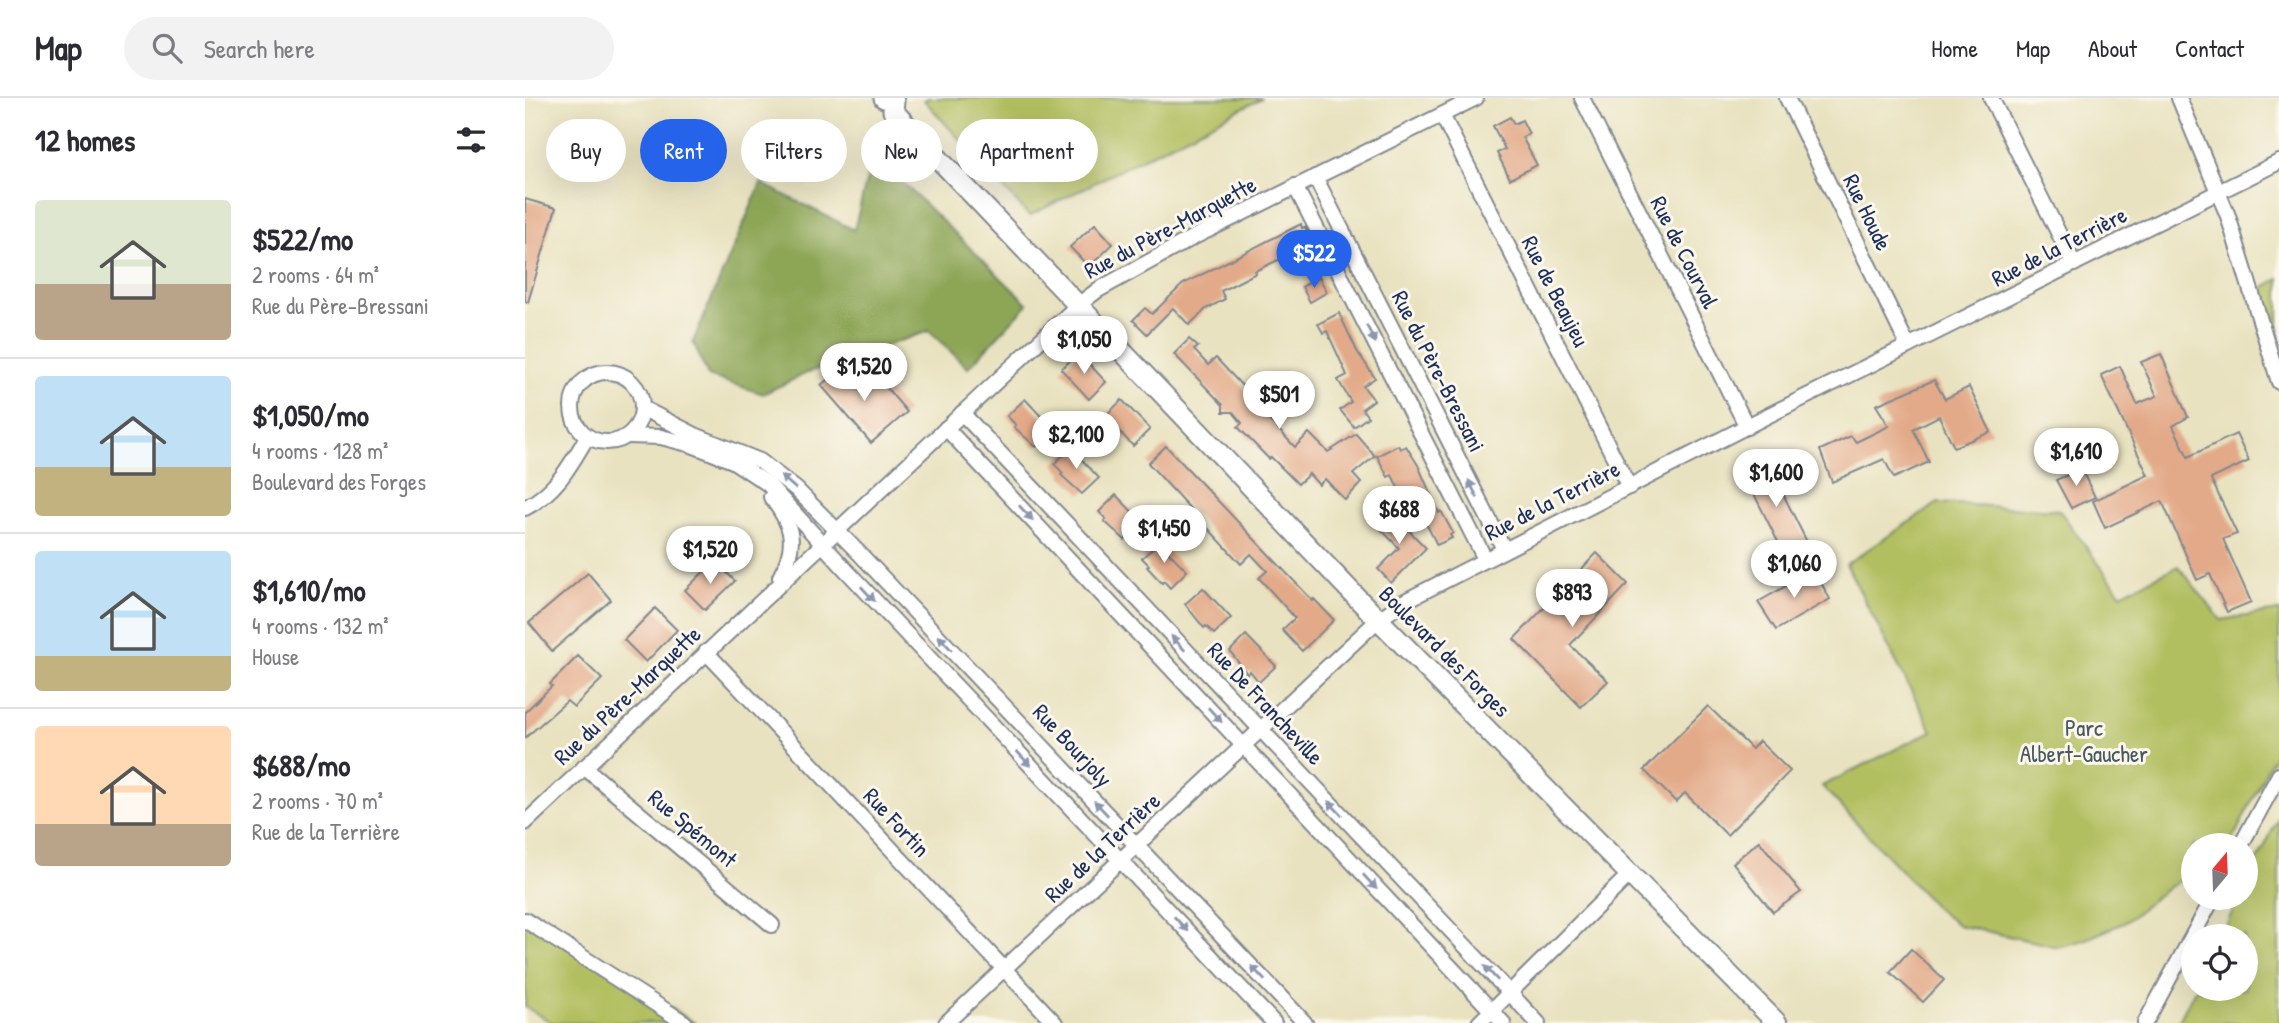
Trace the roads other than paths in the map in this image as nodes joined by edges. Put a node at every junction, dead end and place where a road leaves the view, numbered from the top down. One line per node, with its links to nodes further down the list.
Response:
1 (884, 98): 13 (main road, Boulevard des Forges)
2 (1476, 98): 7 (street, Rue du Père-Marquette)
3 (1582, 98): 18 (street, Rue de Courval)
4 (1787, 98): 14 (street, Rue Houde)
5 (1991, 98): 12 (street)
6 (2179, 98): 11 (street)
7 (1442, 115): 9 (street, Rue du Père-Marquette); 23 (street, Rue de Beaujeu)
8 (2279, 162): 11 (street, Rue de la Terrière)
9 (1314, 177): 10 (street, Rue du Père-Marquette); 27 (street, Rue du Père-Bressani, one-way to 9)
10 (1295, 186): 13 (street, Rue du Père-Marquette); 28 (street, Rue du Père-Bressani, one-way to 28)
11 (2219, 192): 12 (street, Rue de la Terrière); 15 (street)
12 (2074, 264): 14 (street, Rue de la Terrière)
13 (1078, 305): 17 (street, Rue du Père-Marquette); 30 (main road, Boulevard des Forges)
14 (1908, 346): 18 (street, Rue de la Terrière)
15 (2279, 382)
16 (642, 408): 20 (street); 21 (street); 25 (street, Rue Bourjoly, one-way to 16)
17 (961, 413): 19 (street, Rue du Père-Marquette); 32 (street, Rue De Francheville, one-way to 17)
18 (1747, 427): 23 (street, Rue de la Terrière)
19 (946, 428): 25 (street, Rue du Père-Marquette); 33 (street, Rue De Francheville, one-way to 33)
20 (628, 436): 21 (street); 22 (street)
21 (587, 437): 24 (street)
22 (756, 474): 26 (street, Rue Bourjoly); 29 (street)
23 (1629, 487): 27 (street, Rue de la Terrière)
24 (525, 508)
25 (837, 530): 26 (street, Rue du Père-Marquette); 38 (street, Rue Bourjoly, one-way to 25)
26 (822, 543): 29 (street, Rue du Père-Marquette); 39 (street, Rue Bourjoly, one-way to 39)
27 (1504, 550): 28 (street, Rue de la Terrière)
28 (1485, 559): 30 (street, Rue de la Terrière)
29 (775, 588): 31 (street, Rue du Père-Marquette)
30 (1379, 619): 32 (street, Rue de la Terrière); 40 (main road, Boulevard des Forges)
31 (706, 652): 34 (street, Rue du Père-Marquette); 44 (street, Rue Fortin)
32 (1260, 730): 33 (street, Rue de la Terrière); 45 (street, Rue De Francheville, one-way to 32)
33 (1243, 746): 38 (street, Rue de la Terrière); 46 (street, Rue De Francheville, one-way to 46)
34 (584, 767): 36 (street, Rue du Père-Marquette); 43 (street, Rue Spémont)
35 (2279, 775): 37 (street)
36 (525, 823)
37 (2248, 833)
38 (1136, 845): 39 (street, Rue de la Terrière); 51 (street, Rue Bourjoly, one-way to 38)
39 (1120, 860): 44 (street, Rue de la Terrière); 50 (street, Rue Bourjoly, one-way to 50)
40 (1630, 874): 45 (street); 55 (main road, Boulevard des Forges)
41 (2206, 910): 56 (street)
42 (525, 920): 47 (street)
43 (772, 925)
44 (1004, 969): 48 (street, Rue de la Terrière); 49 (street, Rue Fortin)
45 (1510, 993): 46 (street); 54 (street, Rue De Francheville)
46 (1491, 1011): 52 (street); 53 (street, Rue De Francheville)
47 (685, 1023)
48 (946, 1023)
49 (1055, 1023)
50 (1274, 1023)
51 (1305, 1023)
52 (1479, 1023)
53 (1503, 1023)
54 (1538, 1023)
55 (1777, 1023)
56 (2145, 1023)

